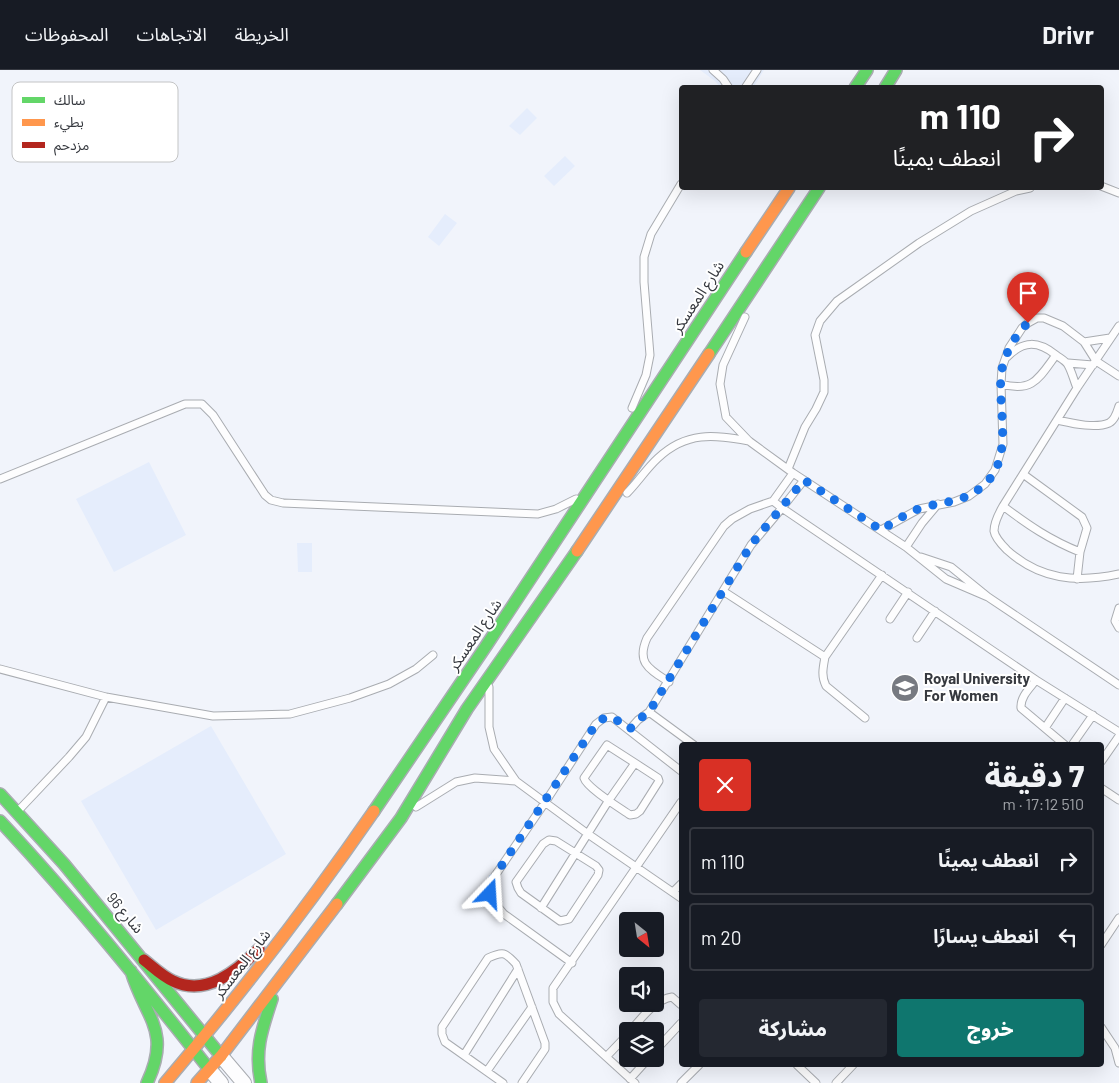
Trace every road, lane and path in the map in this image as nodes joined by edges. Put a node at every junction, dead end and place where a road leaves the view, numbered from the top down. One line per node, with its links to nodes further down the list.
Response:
1 (713, 70): 5 (lane)
2 (757, 70): 6 (lane)
3 (867, 70): 7 (main road)
4 (896, 70): 8 (main road)
5 (727, 85)
6 (747, 85)
7 (857, 85)
8 (887, 85)
9 (679, 187): 31 (lane)
10 (1104, 187): 14 (lane)
11 (788, 190): 31 (main road, شارع المعسكر)
12 (818, 190): 15 (main road)
13 (1021, 190): 32 (lane)
14 (1119, 192)
15 (787, 237): 16 (lane); 41 (main road)
16 (752, 304)
17 (747, 312): 30 (lane)
18 (1119, 326): 19 (lane)
19 (1110, 338): 20 (lane); 24 (lane)
20 (1084, 342): 22 (lane); 24 (lane)
21 (1056, 355): 22 (lane); 23 (lane); 26 (lane)
22 (1007, 358): 26 (lane)
23 (1068, 363): 24 (lane); 27 (lane)
24 (1094, 363): 25 (lane); 27 (lane)
25 (1119, 376)
26 (1001, 384): 38 (lane)
27 (1077, 388): 29 (lane)
28 (1119, 406): 29 (lane)
29 (1057, 420): 33 (lane)
30 (749, 441): 32 (lane); 41 (lane)
31 (606, 464): 36 (main road, شارع المعسكر)
32 (790, 471): 35 (lane); 37 (lane)
33 (1023, 474): 39 (lane); 44 (lane)
34 (0, 479): 36 (lane)
35 (804, 480): 40 (lane); 42 (lane)
36 (586, 495): 95 (main road, شارع المعسكر)
37 (773, 501): 40 (lane); 62 (lane)
38 (938, 504): 42 (lane); 43 (lane)
39 (1003, 506): 44 (lane); 48 (lane)
40 (782, 508): 47 (lane); 49 (lane)
41 (600, 519): 60 (main road)
42 (881, 530): 43 (lane)
43 (906, 547): 45 (lane)
44 (1080, 552): 48 (lane)
45 (915, 555): 51 (lane); 51 (lane)
46 (1119, 574): 48 (lane)
47 (882, 575): 50 (lane); 58 (lane)
48 (1077, 579)
49 (724, 591): 58 (lane); 62 (lane)
50 (908, 592): 53 (lane); 54 (lane)
51 (988, 597): 63 (lane)
52 (1119, 608): 55 (lane)
53 (935, 611): 56 (lane); 61 (lane)
54 (890, 619)
55 (1119, 628)
56 (917, 638)
57 (434, 655): 64 (lane)
58 (825, 658): 68 (lane)
59 (0, 669): 64 (lane)
60 (489, 677): 79 (lane); 87 (main road)
61 (1036, 680): 65 (lane); 69 (lane)
62 (669, 682): 66 (lane)
63 (1119, 685)
64 (106, 697): 86 (lane)
65 (1065, 698): 67 (lane); 69 (lane)
66 (649, 712): 70 (lane); 73 (lane)
67 (1093, 715): 71 (lane); 75 (lane)
68 (866, 718)
69 (1045, 728): 74 (lane)
70 (630, 729): 78 (lane); 84 (lane)
71 (1119, 732)
72 (1119, 736): 76 (lane)
73 (690, 742)
74 (1061, 742)
75 (1074, 742)
76 (1104, 758)
77 (635, 763): 83 (lane); 83 (lane); 83 (lane)
78 (679, 769)
79 (516, 781): 84 (lane); 87 (lane)
80 (1104, 790): 82 (lane)
81 (0, 794): 86 (main road, شارع 96)
82 (1118, 798)
83 (609, 800): 89 (lane)
84 (546, 802): 89 (lane); 100 (lane)
85 (679, 805): 91 (lane)
86 (17, 811): 99 (main road, شارع 96)
87 (401, 818): 103 (main road)
88 (0, 821): 102 (main road)
89 (588, 834): 90 (lane); 91 (lane)
90 (576, 853): 96 (lane); 96 (lane); 96 (lane)
91 (636, 867): 93 (lane); 100 (lane)
92 (679, 886): 93 (lane)
93 (673, 892): 94 (lane)
94 (679, 896)
95 (311, 900): 99 (main road); 109 (main road, شارع المعسكر)
96 (541, 908)
97 (1119, 918): 98 (lane)
98 (1104, 940)
99 (144, 960): 109 (main road, شارع 96)
100 (572, 963): 115 (lane)
101 (518, 969): 105 (lane); 113 (lane); 113 (lane)
102 (131, 971): 112 (main road); 126 (main road)
103 (277, 984): 114 (main road); 131 (main road)
104 (679, 1003): 106 (lane)
105 (532, 1007): 123 (lane); 133 (lane)
106 (639, 1022)
107 (679, 1025): 110 (lane)
108 (1104, 1032): 116 (lane)
109 (204, 1036): 112 (main road, شارع المعسكر); 114 (main road, شارع 96)
110 (664, 1041)
111 (619, 1043): 115 (lane)
112 (193, 1050): 122 (main road); 127 (main road, شارع المعسكر)
113 (464, 1055): 123 (lane)
114 (221, 1056): 122 (main road); 130 (street)
115 (607, 1056): 125 (lane)
116 (1119, 1063)
117 (642, 1067): 125 (lane)
118 (697, 1067): 134 (lane)
119 (799, 1067): 124 (lane)
120 (807, 1067): 124 (lane)
121 (851, 1067): 136 (lane)
122 (209, 1069): 128 (main road); 129 (street)
123 (487, 1071): 132 (lane)
124 (804, 1071): 135 (lane)
125 (632, 1081)
126 (147, 1083)
127 (165, 1083)
128 (197, 1083)
129 (221, 1083)
130 (244, 1083)
131 (260, 1083)
132 (503, 1083)
133 (522, 1083)
134 (681, 1083)
135 (816, 1083)
136 (836, 1083)

